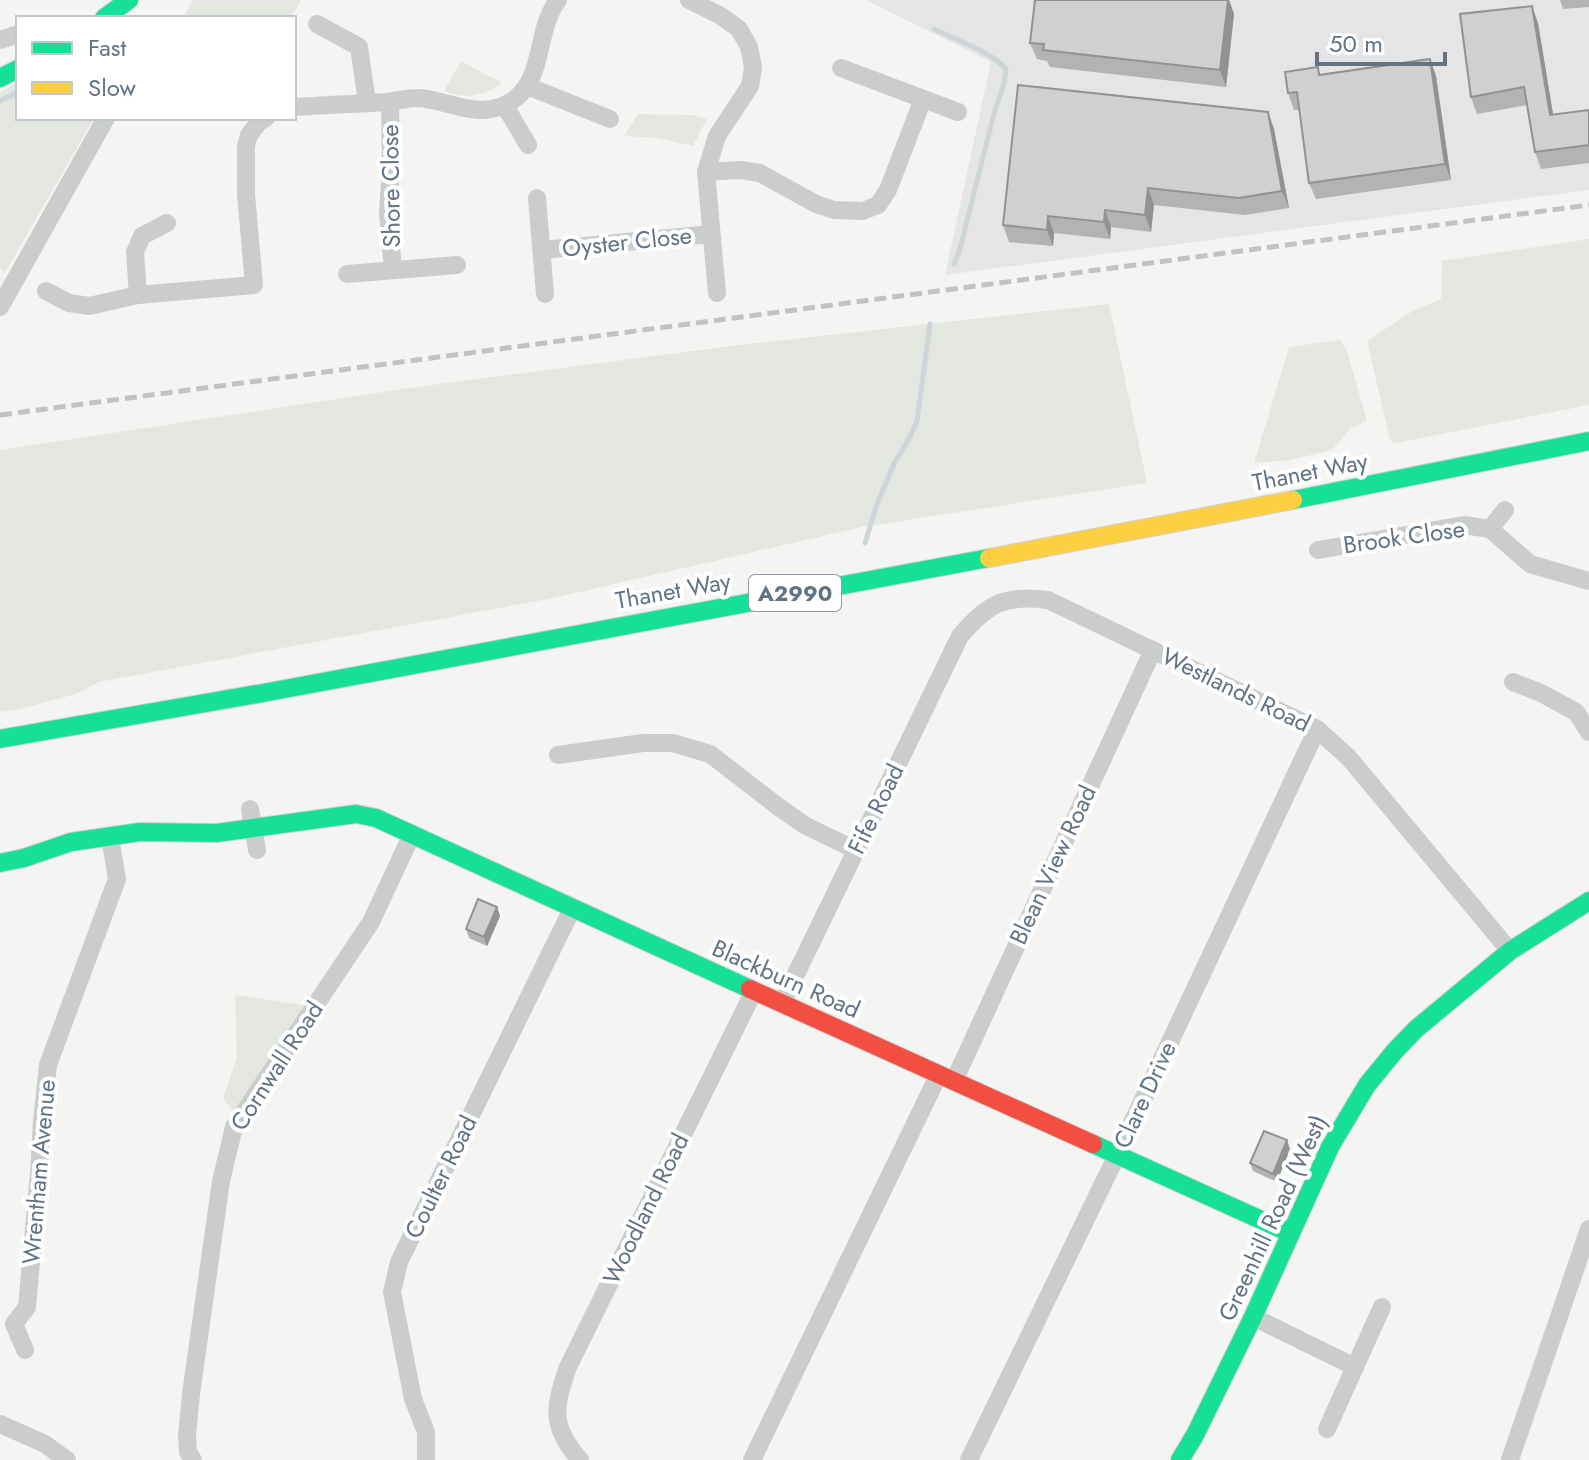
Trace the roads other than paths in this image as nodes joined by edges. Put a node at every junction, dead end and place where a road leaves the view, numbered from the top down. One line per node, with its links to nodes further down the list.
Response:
1 (558, 0): 7 (street)
2 (689, 0): 18 (street)
3 (128, 8): 4 (street)
4 (109, 16)
5 (317, 24): 9 (street)
6 (841, 68): 8 (street)
7 (527, 86): 11 (street); 14 (street)
8 (923, 99): 13 (street); 18 (street)
9 (367, 102): 10 (street); 12 (street)
10 (390, 102): 11 (street); 24 (street, Shore Close)
11 (505, 106): 17 (street)
12 (296, 107)
13 (958, 112)
14 (610, 119)
15 (105, 120): 30 (street)
16 (262, 120): 28 (street)
17 (528, 145)
18 (706, 172): 21 (street)
19 (537, 198): 22 (street, Oyster Close)
20 (167, 223): 28 (street)
21 (711, 234): 22 (street, Oyster Close); 26 (street)
22 (542, 250): 27 (street, Oyster Close)
23 (457, 265): 24 (street, Shore Close)
24 (393, 270): 25 (street, Shore Close)
25 (347, 274)
26 (717, 293)
27 (545, 294)
28 (138, 295): 29 (street)
29 (51, 301)
30 (0, 307)
31 (1589, 441): 41 (street, Thanet Way / A2990)
32 (1505, 510): 33 (street, Brook Close)
33 (1490, 529): 34 (street, Brook Close); 35 (street, Brook Close)
34 (1318, 548)
35 (1589, 581)
36 (975, 619): 37 (street, Westlands Road); 48 (street, Fife Road)
37 (1153, 650): 39 (street, Westlands Road); 55 (street, Blean View Road)
38 (1513, 682): 40 (street)
39 (1317, 729): 52 (street, Westlands Road); 56 (street, Clare Drive)
40 (1589, 732)
41 (0, 739)
42 (570, 760): 48 (street)
43 (250, 809): 44 (street)
44 (253, 829): 45 (street, Blackburn Road); 46 (street, Blackburn Road); 47 (street)
45 (412, 834): 51 (street, Blackburn Road); 67 (street, Cornwall Road)
46 (110, 837): 49 (street, Blackburn Road); 61 (street, Wrentham Avenue)
47 (257, 850)
48 (856, 850): 54 (street, Fife Road)
49 (0, 863)
50 (1589, 902): 52 (street, Greenhill Road (West))
51 (572, 909): 53 (street, Blackburn Road); 68 (street, Coulter Road)
52 (1510, 951): 58 (street, Greenhill Road (West))
53 (754, 991): 54 (street, Blackburn Road); 69 (street, Woodland Road)
54 (782, 1003): 55 (street, Blackburn Road)
55 (946, 1078): 56 (street, Blackburn Road); 70 (street, Blean View Road)
56 (1117, 1155): 58 (street, Blackburn Road); 71 (street, Clare Drive)
57 (1589, 1229): 73 (street)
58 (1290, 1233): 60 (street, Greenhill Road (West))
59 (1383, 1307): 63 (street)
60 (1253, 1317): 63 (street); 72 (street, Greenhill Road (West))
61 (7, 1323): 62 (street, Wrentham Avenue)
62 (25, 1350)
63 (1355, 1367): 65 (street)
64 (0, 1424): 66 (street)
65 (1328, 1429)
66 (67, 1460)
67 (193, 1460)
68 (426, 1460)
69 (580, 1460)
70 (752, 1460)
71 (969, 1460)
72 (1180, 1460)
73 (1510, 1460)

